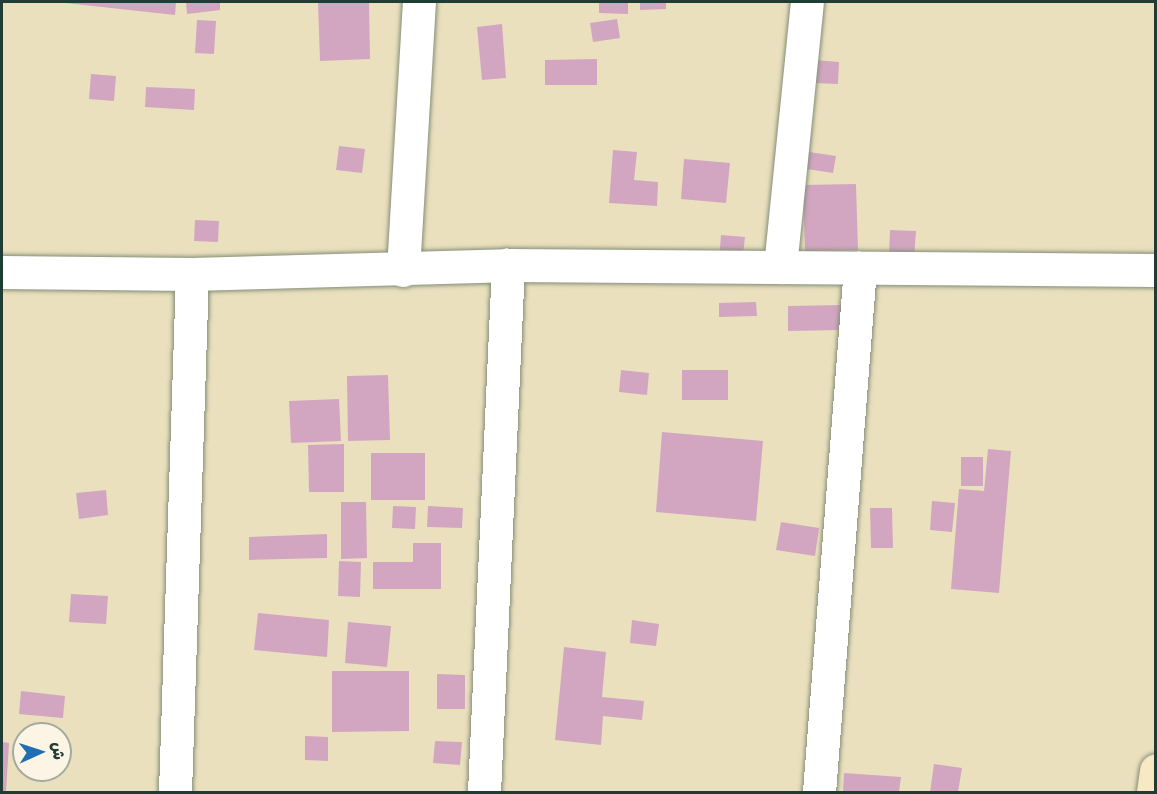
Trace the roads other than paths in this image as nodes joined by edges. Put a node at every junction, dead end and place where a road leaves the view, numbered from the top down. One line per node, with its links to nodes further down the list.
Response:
1 (419, 2): 6 (street)
2 (807, 2): 4 (street)
3 (508, 265): 4 (street); 6 (street); 12 (street)
4 (780, 267): 5 (street)
5 (860, 268): 7 (street); 13 (street)
6 (403, 270): 9 (street)
7 (1155, 270)
8 (2, 272): 9 (street)
9 (192, 274): 11 (street)
10 (1155, 771): 14 (street)
11 (176, 792)
12 (484, 792)
13 (819, 792)
14 (1154, 792)

